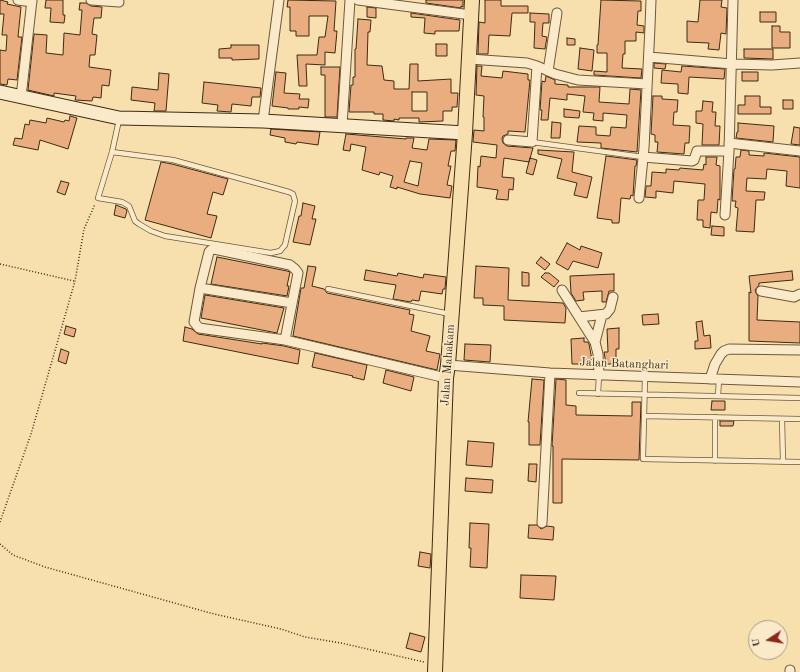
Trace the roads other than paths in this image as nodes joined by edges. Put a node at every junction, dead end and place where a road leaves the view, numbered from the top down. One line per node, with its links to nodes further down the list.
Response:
1 (18, 0): 9 (street)
2 (91, 0): 10 (street)
3 (279, 0): 23 (street)
4 (350, 0): 24 (street)
5 (358, 0): 12 (street)
6 (472, 0): 12 (main road, Jalan Mahakam)
7 (651, 0): 13 (street)
8 (733, 0): 15 (street)
9 (32, 1): 21 (street)
10 (119, 2)
11 (557, 13): 18 (street)
12 (471, 15): 14 (main road, Jalan Mahakam)
13 (649, 57): 15 (street); 19 (street)
14 (469, 59): 17 (street); 25 (main road, Jalan Mahakam)
15 (732, 64): 16 (street); 28 (street)
16 (800, 64)
17 (537, 66): 18 (street); 27 (street)
18 (548, 71): 19 (street)
19 (647, 84): 31 (street)
20 (0, 92): 21 (street)
21 (21, 97): 22 (street)
22 (119, 118): 23 (street); 30 (lane)
23 (263, 121): 24 (street)
24 (342, 126): 25 (street)
25 (465, 133): 41 (main road, Jalan Mahakam)
26 (508, 140): 27 (street)
27 (532, 142): 31 (lane)
28 (729, 147): 29 (street); 31 (street); 33 (street)
29 (800, 151)
30 (112, 152): 30 (lane)
31 (643, 156): 32 (street)
32 (639, 198)
33 (725, 215)
34 (200, 288): 40 (street); 40 (street, Jalan Batanghari); 44 (street, Jalan Batanghari)
35 (328, 289): 41 (lane)
36 (562, 290): 43 (street)
37 (761, 291): 38 (street)
38 (800, 294)
39 (613, 297): 42 (street)
40 (292, 303): 44 (street)
41 (452, 315): 47 (main road, Jalan Mahakam)
42 (602, 316): 43 (street); 45 (street)
43 (580, 317): 45 (street)
44 (285, 340): 47 (street, Jalan Batanghari)
45 (595, 342): 49 (street)
46 (800, 350): 51 (street)
47 (447, 371): 48 (street, Jalan Batanghari); 66 (main road, Jalan Mahakam)
48 (550, 373): 49 (street, Jalan Batanghari); 65 (street)
49 (599, 375): 50 (street, Jalan Batanghari); 54 (lane)
50 (645, 376): 51 (street, Jalan Batanghari); 55 (lane)
51 (715, 379): 52 (street, Jalan Batanghari); 56 (lane)
52 (800, 382)
53 (580, 393): 54 (lane)
54 (598, 394): 55 (lane)
55 (644, 395): 56 (lane); 58 (lane)
56 (718, 396): 57 (lane)
57 (800, 398)
58 (644, 416): 59 (lane); 62 (lane)
59 (715, 417): 60 (lane); 62 (lane)
60 (782, 419): 61 (lane); 63 (lane)
61 (800, 419)
62 (715, 461): 63 (lane)
63 (783, 462): 64 (lane)
64 (800, 462)
65 (542, 523)
66 (435, 668)

